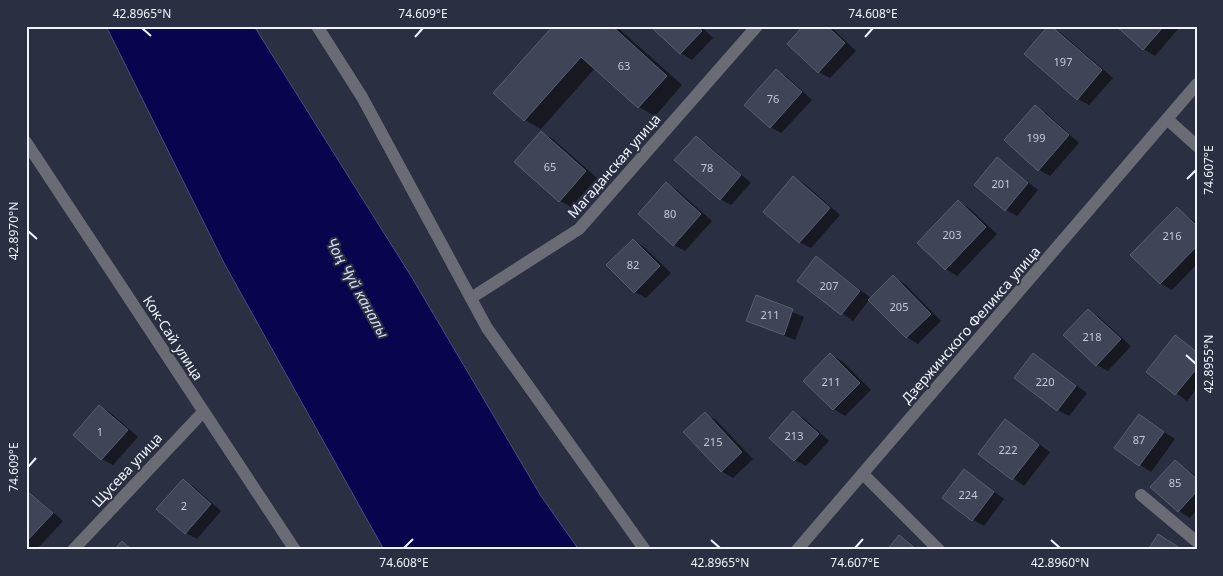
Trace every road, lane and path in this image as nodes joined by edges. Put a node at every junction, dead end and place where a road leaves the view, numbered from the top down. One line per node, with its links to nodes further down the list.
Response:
1 (317, 26): 7 (street)
2 (757, 26): 7 (street, Магаданская улица)
3 (1197, 84): 4 (street, Дзержинского Феликса улица)
4 (1167, 119): 6 (street); 9 (street, Дзержинского Феликса улица)
5 (26, 142): 8 (street, Кок-Сай улица)
6 (1197, 146)
7 (471, 298): 14 (street)
8 (203, 412): 12 (street, Щусева улица); 13 (street, Кок-Сай улица)
9 (862, 474): 15 (street, Дзержинского Феликса улица); 16 (street)
10 (1141, 495): 11 (street)
11 (1197, 542)
12 (73, 550)
13 (295, 550)
14 (645, 550)
15 (797, 550)
16 (939, 550)

